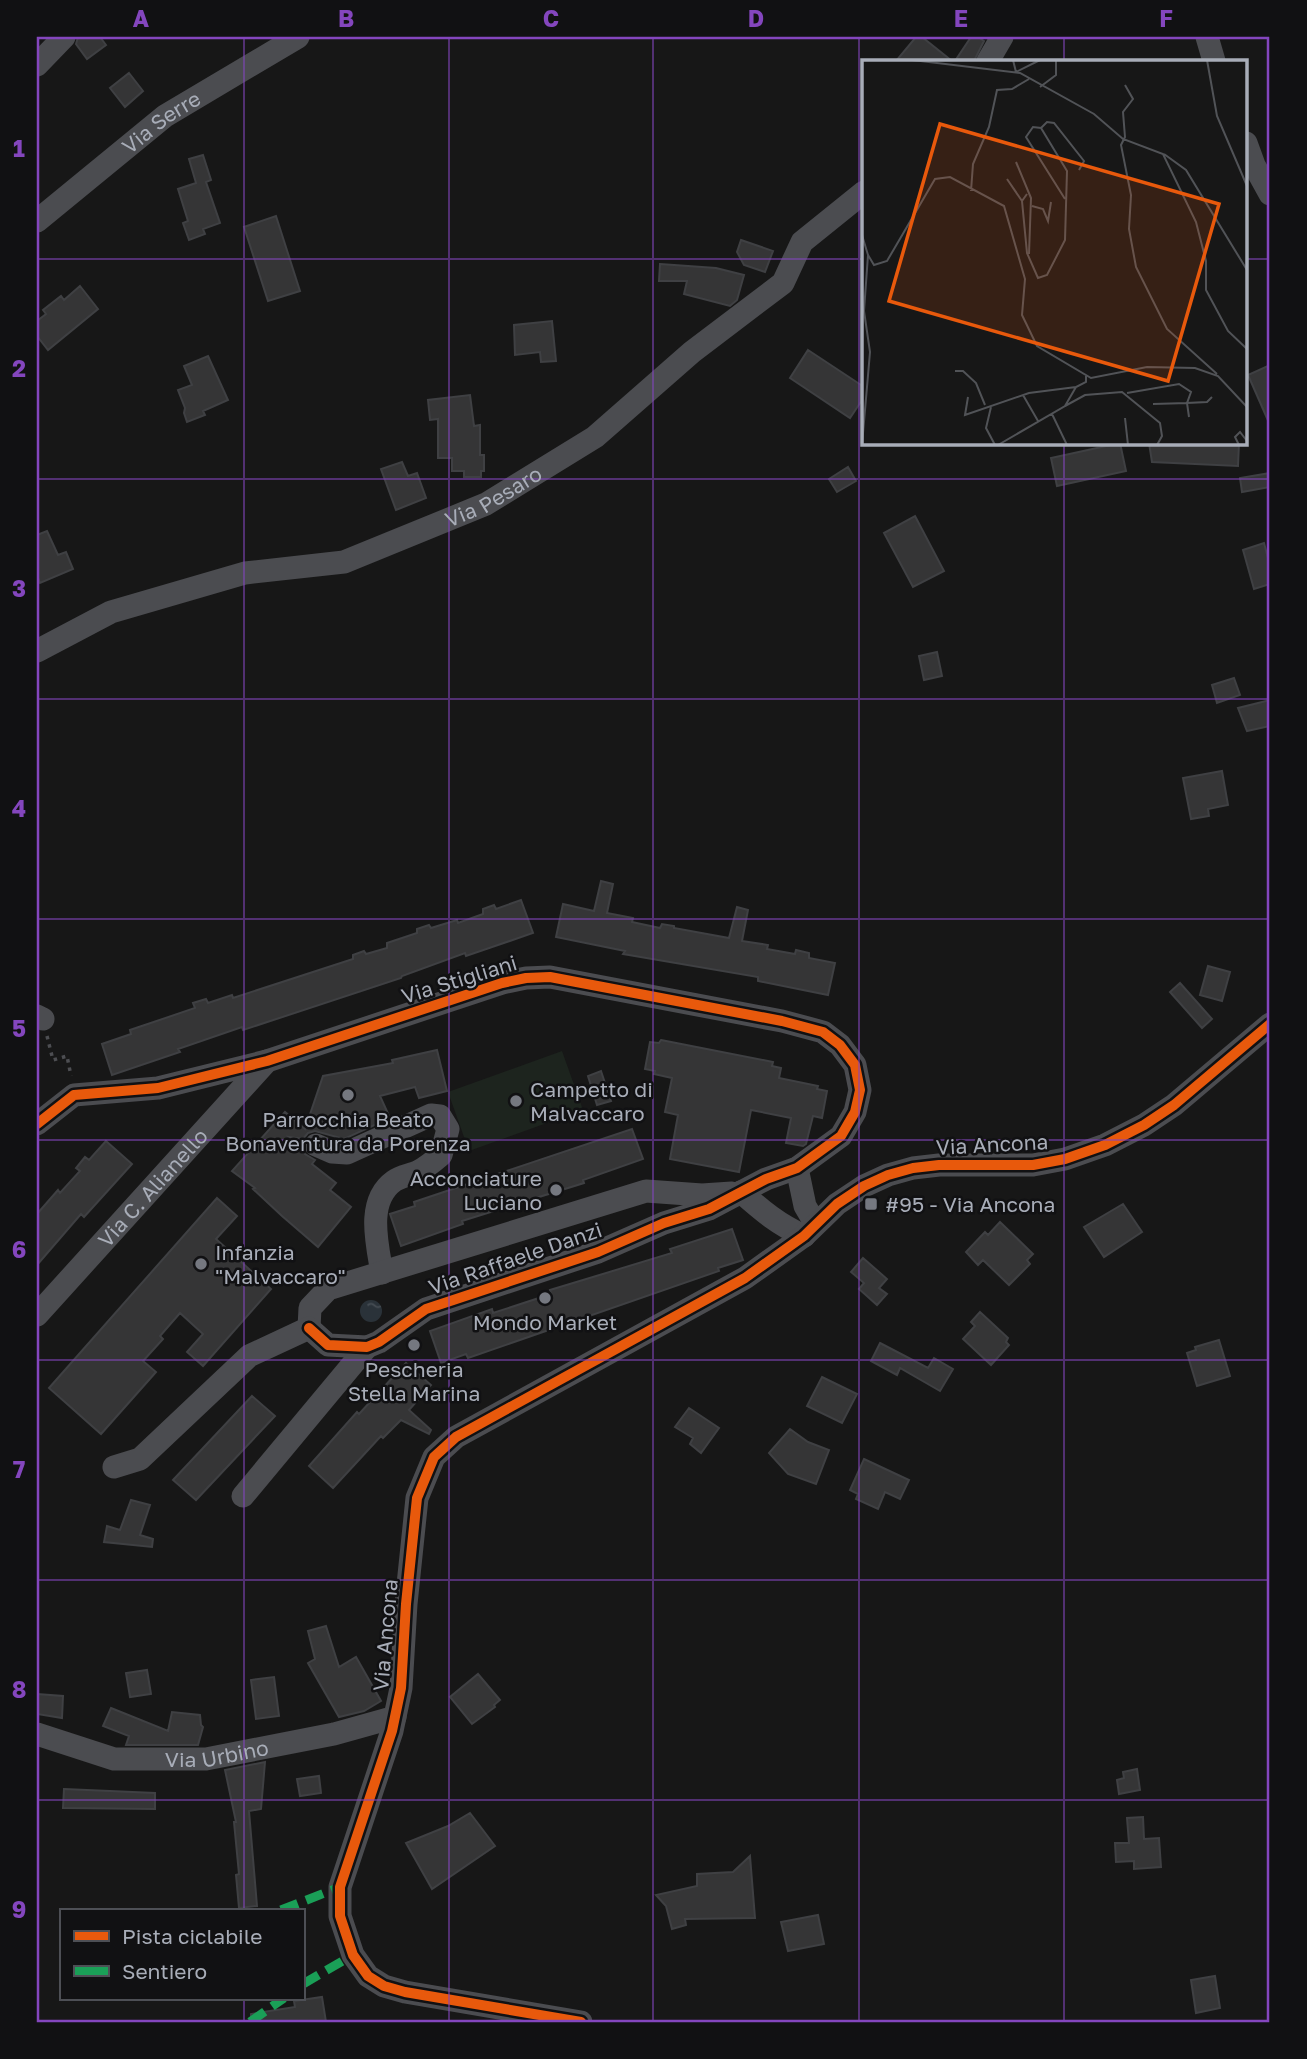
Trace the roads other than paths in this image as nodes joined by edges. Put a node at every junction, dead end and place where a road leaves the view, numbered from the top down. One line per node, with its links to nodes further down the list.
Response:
1 (64, 37): 7 (street)
2 (298, 37): 11 (street, Via Serre)
3 (1002, 37): 5 (street)
4 (1207, 37): 6 (street)
5 (989, 60)
6 (1214, 60)
7 (37, 65)
8 (1248, 149): 10 (street)
9 (862, 194): 12 (street, Via Pesaro)
10 (1270, 194)
11 (37, 221)
12 (37, 651)
13 (1270, 1024): 22 (street, Via Ancona)
14 (267, 1061): 15 (street, Via Stigliani); 17 (street, Via Stigliani); 26 (street, Via C. Alianello)
15 (37, 1124)
16 (316, 1145): 25 (street)
17 (797, 1168): 18 (street, Via Stigliani); 22 (street)
18 (766, 1179): 20 (street, Via Stigliani); 22 (street)
19 (658, 1190): 20 (street, Via Raffaele Danzi); 23 (street); 25 (street, Via Raffaele Danzi)
20 (741, 1192): 21 (street); 23 (street, Via Raffaele Danzi)
21 (766, 1214): 22 (street); 24 (street)
22 (808, 1222): 24 (street, Via Ancona)
23 (664, 1223): 28 (street, Via Raffaele Danzi)
24 (771, 1260): 31 (street, Via Ancona)
25 (382, 1273): 27 (street, Via Raffaele Danzi)
26 (37, 1315)
27 (309, 1328): 28 (street); 29 (street)
28 (367, 1347): 30 (street, Via Raffaele Danzi)
29 (114, 1467)
30 (243, 1496)
31 (395, 1717): 32 (street, Via Urbino); 33 (street, Via Ancona)
32 (37, 1734)
33 (581, 2022)

